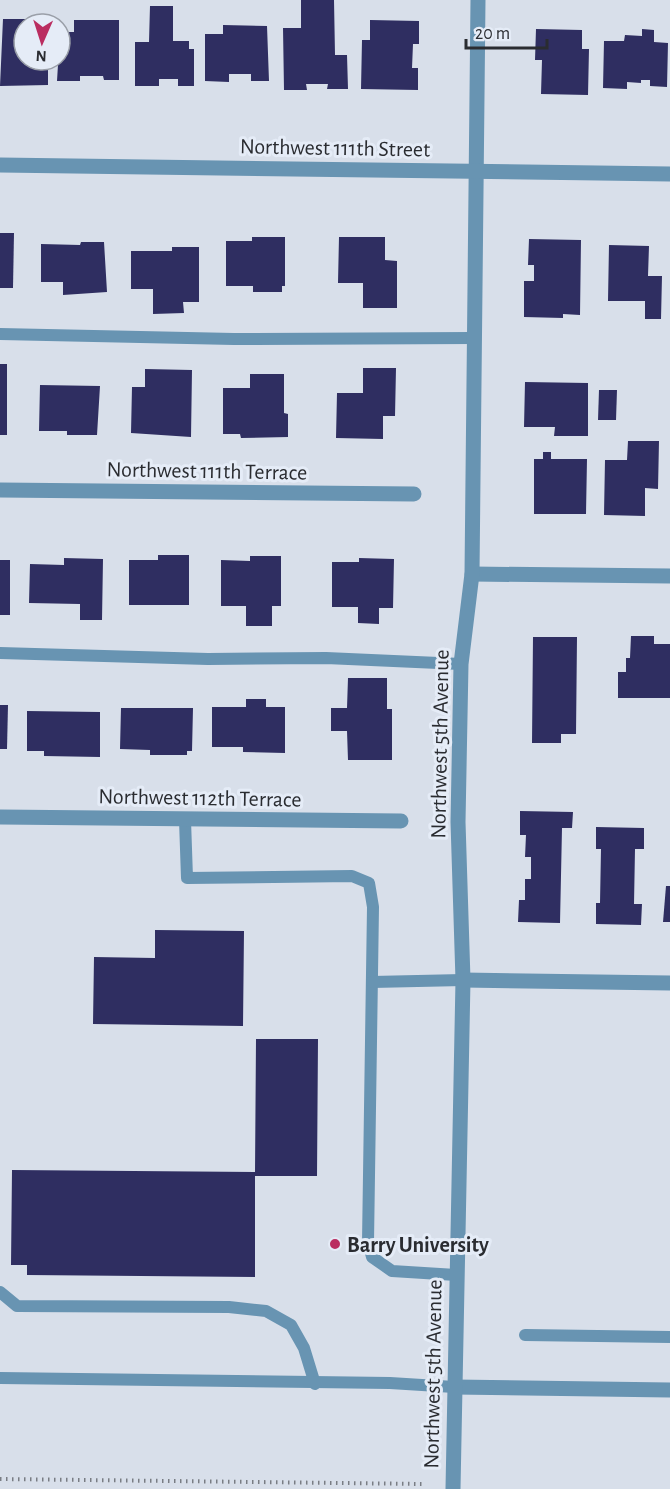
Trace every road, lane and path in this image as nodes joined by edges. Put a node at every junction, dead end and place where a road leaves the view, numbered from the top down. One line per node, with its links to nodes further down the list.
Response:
1 (477, 0): 3 (street, Northwest 5th Avenue)
2 (0, 165): 3 (street, Northwest 111th Street)
3 (475, 170): 4 (street, Northwest 111th Street); 6 (street, Northwest 5th Avenue)
4 (670, 174)
5 (0, 334): 6 (lane)
6 (473, 338): 9 (street, Northwest 5th Avenue)
7 (0, 490): 8 (street, Northwest 111th Terrace)
8 (414, 494)
9 (472, 574): 10 (street); 12 (street, Northwest 5th Avenue)
10 (670, 576)
11 (0, 653): 12 (lane)
12 (461, 664): 16 (street, Northwest 5th Avenue)
13 (0, 817): 14 (street, Northwest 112th Terrace)
14 (185, 820): 15 (street, Northwest 112th Terrace); 17 (lane)
15 (400, 821)
16 (463, 980): 17 (lane); 18 (street); 19 (street, Northwest 5th Avenue)
17 (372, 982): 19 (lane)
18 (670, 983)
19 (456, 1275): 25 (street, Northwest 5th Avenue)
20 (0, 1292): 24 (lane)
21 (525, 1335): 22 (lane)
22 (670, 1337)
23 (0, 1378): 24 (lane)
24 (315, 1383): 25 (lane)
25 (454, 1387): 26 (street); 29 (street, Northwest 5th Avenue)
26 (670, 1390)
27 (0, 1479): 28 (path)
28 (424, 1484)
29 (453, 1489)

